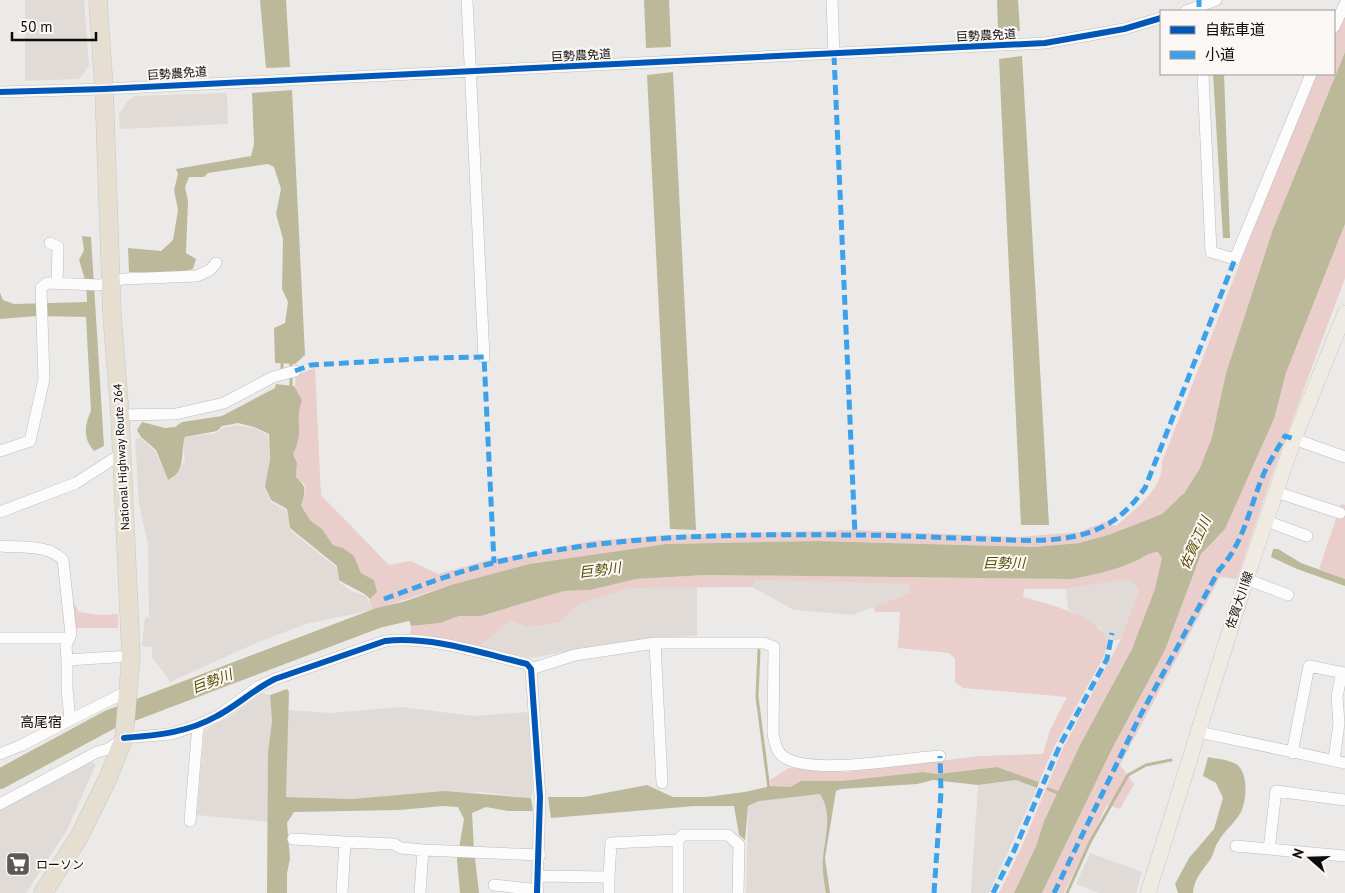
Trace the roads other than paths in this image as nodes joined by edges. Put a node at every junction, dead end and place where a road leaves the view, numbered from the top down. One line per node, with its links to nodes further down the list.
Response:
1 (98, 0): 13 (highway, National Highway Route 264)
2 (467, 0): 10 (street)
3 (832, 0): 9 (street)
4 (1216, 0): 6 (street)
5 (1345, 4): 8 (street)
6 (1200, 9)
7 (1160, 18): 9 (street, 巨勢農免道)
8 (1335, 25)
9 (834, 55): 10 (street, 巨勢農免道)
10 (470, 72): 13 (street, 巨勢農免道); 20 (street)
11 (1203, 75): 12 (street)
12 (1311, 75)
13 (104, 89): 14 (street, 巨勢農免道); 17 (highway, National Highway Route 264)
14 (0, 92)
15 (50, 243): 18 (street)
16 (216, 262): 17 (street)
17 (105, 283): 18 (street); 22 (highway, National Highway Route 264)
18 (57, 284): 24 (street)
19 (1345, 313): 23 (main road, 佐賀大川線)
20 (484, 357)
21 (295, 371): 22 (street)
22 (120, 415): 25 (highway, National Highway Route 264)
23 (1294, 439): 26 (street); 27 (main road, 佐賀大川線)
24 (0, 451)
25 (121, 454): 28 (street); 38 (highway, National Highway Route 264)
26 (1345, 457)
27 (1276, 492): 29 (street); 30 (main road, 佐賀大川線)
28 (0, 512)
29 (1340, 512)
30 (1266, 521): 31 (street); 33 (main road, 佐賀大川線)
31 (1307, 536)
32 (0, 546): 36 (street)
33 (1246, 579): 34 (street); 45 (main road, 佐賀大川線)
34 (1288, 595)
35 (0, 638): 36 (street)
36 (69, 638): 39 (street)
37 (655, 643): 40 (street); 49 (street); 51 (street)
38 (130, 656): 39 (street); 42 (highway, National Highway Route 264)
39 (67, 660): 43 (street)
40 (531, 669): 44 (street); 61 (street)
41 (1343, 673): 47 (street); 50 (street)
42 (128, 695): 43 (street); 46 (highway, National Highway Route 264)
43 (70, 720): 48 (street)
44 (198, 725): 46 (street); 54 (street)
45 (1199, 732): 47 (street); 73 (main road, 佐賀大川線)
46 (124, 735): 53 (street); 67 (highway, National Highway Route 264)
47 (1292, 753): 50 (street)
48 (0, 754)
49 (940, 756)
50 (1340, 762)
51 (662, 783)
52 (1345, 800): 59 (street)
53 (0, 804)
54 (190, 821)
55 (294, 839): 57 (street)
56 (678, 840): 64 (street); 71 (street); 72 (street)
57 (345, 842): 60 (street); 68 (street)
58 (1236, 846): 59 (street)
59 (1269, 849): 62 (street)
60 (422, 850): 61 (street); 69 (street)
61 (540, 855): 63 (street)
62 (1345, 856)
63 (538, 876): 64 (street); 66 (street)
64 (609, 877): 70 (street)
65 (494, 886): 66 (street)
66 (538, 892)
67 (42, 893)
68 (342, 893)
69 (420, 893)
70 (609, 893)
71 (678, 893)
72 (738, 893)
73 (1148, 893)

